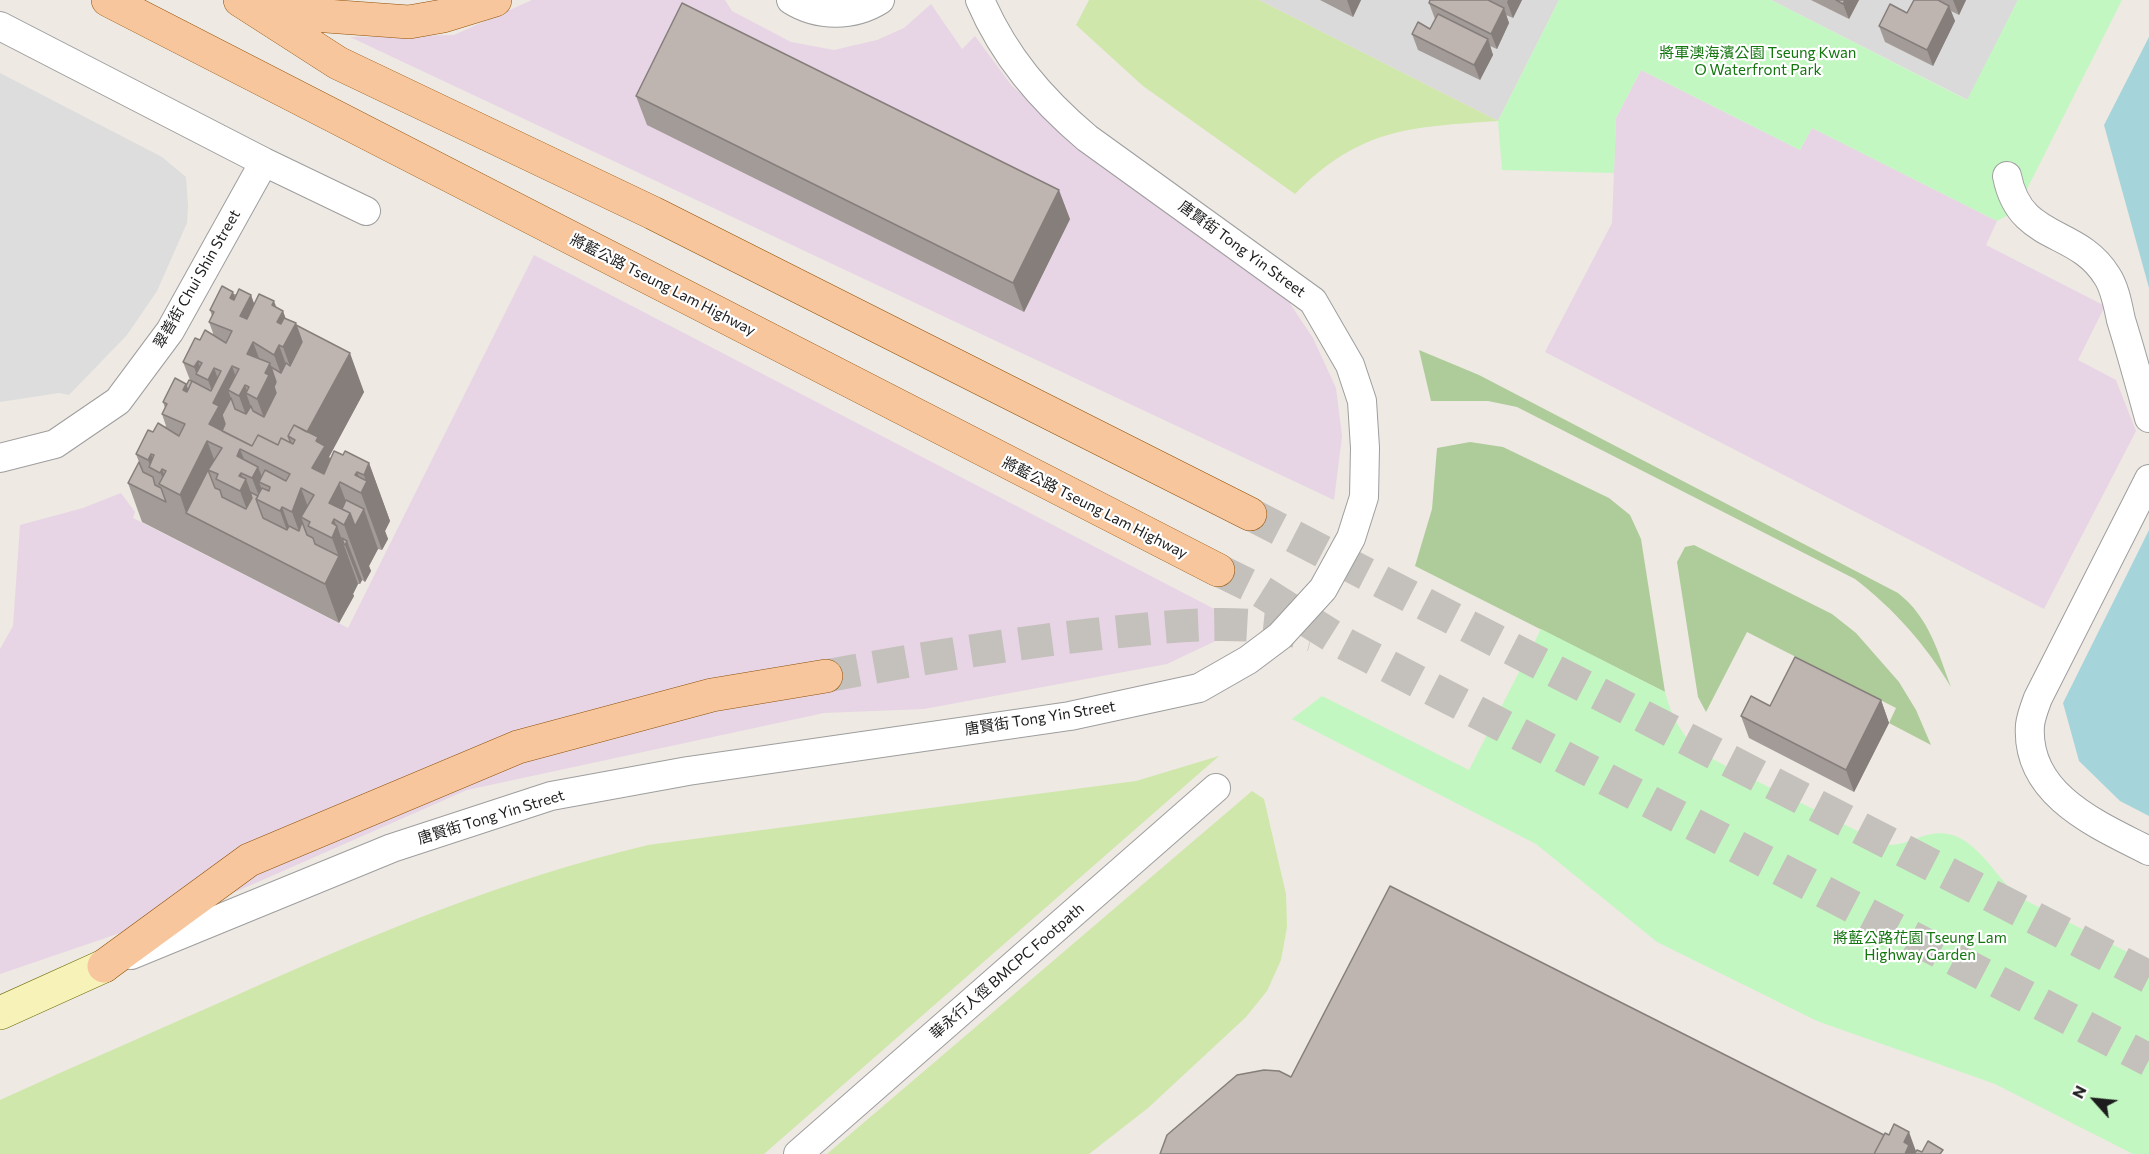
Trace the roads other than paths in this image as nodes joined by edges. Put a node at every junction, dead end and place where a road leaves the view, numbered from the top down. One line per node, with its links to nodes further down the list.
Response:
1 (108, 0): 16 (main road, 將藍公路 Tseung Lam Highway)
2 (240, 0): 15 (main road)
3 (246, 0): 4 (main road)
4 (495, 0)
5 (791, 0): 6 (street)
6 (880, 0)
7 (980, 0): 20 (street, 唐賢街 Tong Yin Street)
8 (0, 26): 9 (street)
9 (264, 162): 11 (street); 13 (street, 翠善街 Chui Shin Street)
10 (2007, 176): 12 (street)
11 (366, 211)
12 (2149, 418)
13 (0, 458)
14 (2149, 479): 19 (street)
15 (1250, 514)
16 (1218, 570)
17 (826, 676): 20 (main road)
18 (1216, 788): 22 (street, 華永行人徑 BMCPC Footpath)
19 (2149, 851)
20 (104, 966): 21 (street, 唐賢街 Tong Yin Street)
21 (0, 1013)
22 (798, 1154)

